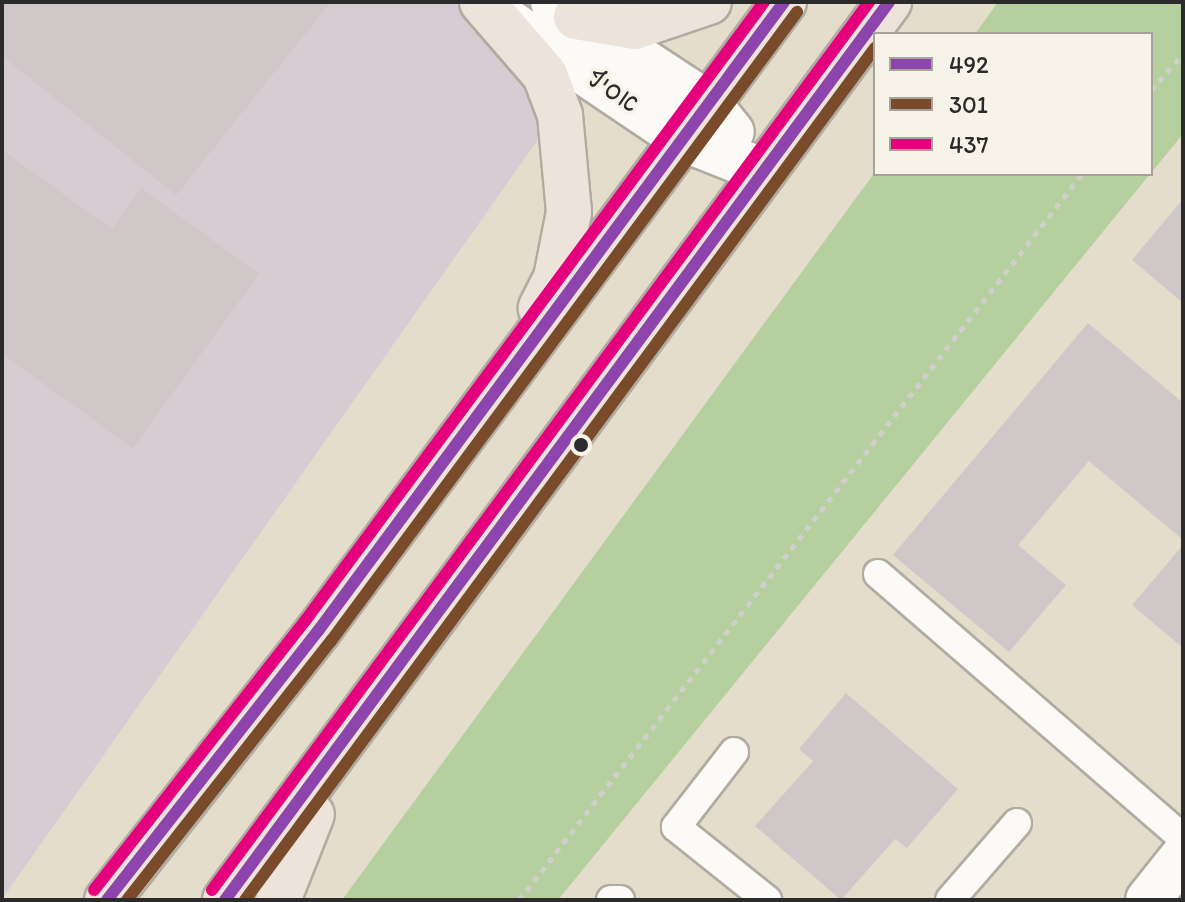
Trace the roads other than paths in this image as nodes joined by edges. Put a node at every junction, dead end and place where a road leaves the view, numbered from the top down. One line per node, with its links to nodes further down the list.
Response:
1 (484, 2): 7 (street, אסיף); 9 (highway)
2 (709, 2): 5 (highway)
3 (784, 2): 6 (highway)
4 (889, 2): 8 (highway)
5 (564, 10): 6 (street, אסיף)
6 (709, 104): 7 (highway); 8 (street, אסיף)
7 (683, 139): 8 (street, אסיף); 9 (highway)
8 (764, 171): 11 (highway)
9 (512, 369): 16 (highway)
10 (878, 574): 14 (lane)
11 (396, 668): 17 (highway); 18 (highway)
12 (734, 752): 21 (lane)
13 (1017, 823): 22 (lane)
14 (1183, 838)
15 (1183, 856): 23 (street)
16 (107, 900)
17 (225, 900)
18 (278, 900)
19 (611, 900): 20 (lane)
20 (620, 900)
21 (767, 900)
22 (950, 900)
23 (1148, 900)

